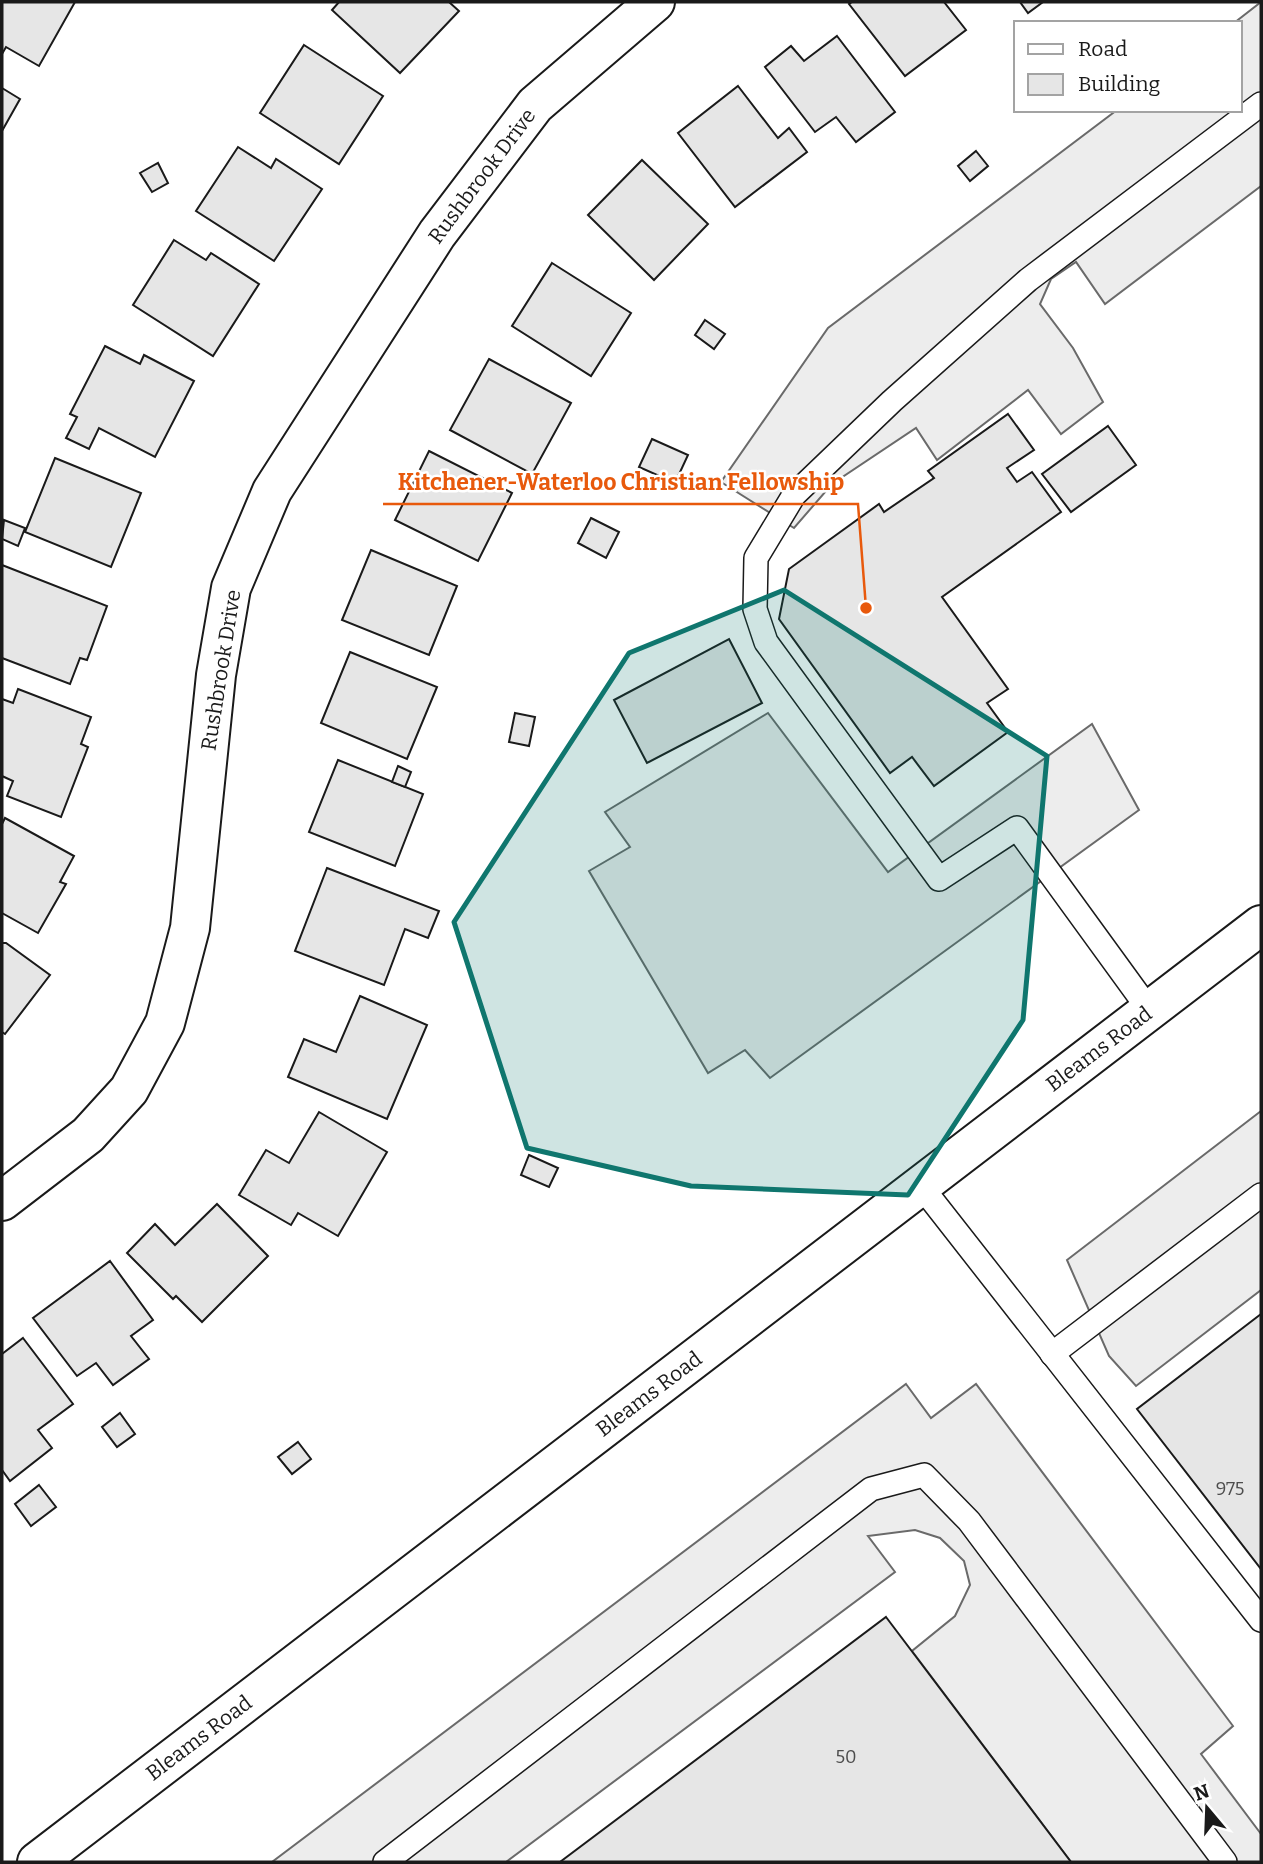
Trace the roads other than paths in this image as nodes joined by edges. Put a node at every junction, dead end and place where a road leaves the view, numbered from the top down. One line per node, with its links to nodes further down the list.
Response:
1 (654, 2): 7 (main road, Rushbrook Drive)
2 (1261, 104): 4 (lane)
3 (1261, 925): 4 (main road, Bleams Road)
4 (1150, 1011): 5 (main road, Bleams Road)
5 (920, 1186): 8 (lane); 10 (main road, Bleams Road)
6 (1261, 1195): 8 (lane)
7 (2, 1201)
8 (1052, 1354): 9 (lane)
9 (1261, 1620)
10 (37, 1862)
11 (385, 1862): 12 (lane)
12 (1225, 1862)

